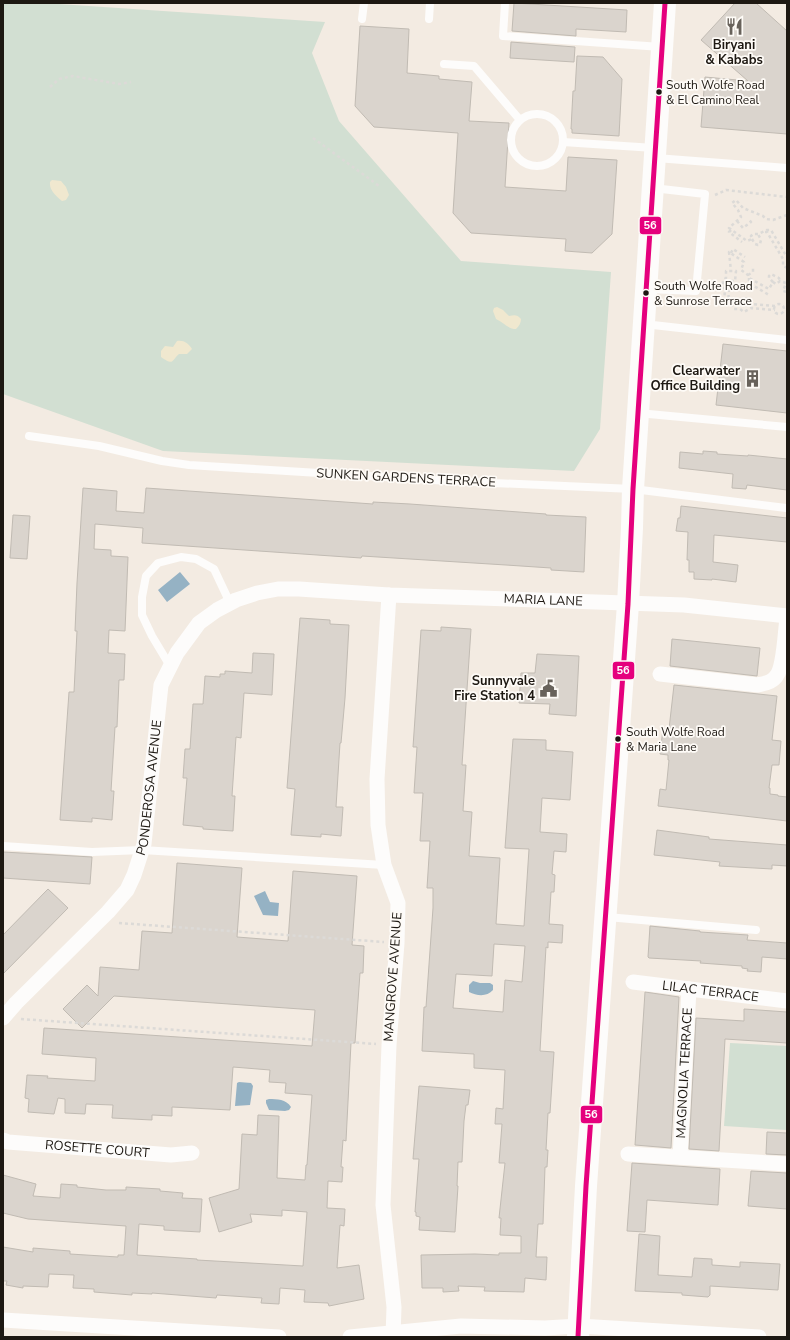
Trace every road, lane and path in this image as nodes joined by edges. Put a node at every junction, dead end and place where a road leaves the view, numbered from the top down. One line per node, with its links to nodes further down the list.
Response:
1 (364, 3): 5 (lane)
2 (430, 3): 6 (lane)
3 (506, 3): 7 (lane)
4 (664, 3): 7 (main road)
5 (362, 19)
6 (429, 19)
7 (662, 47): 14 (main road)
8 (444, 64): 11 (lane)
9 (131, 82): 10 (path)
10 (50, 87)
11 (520, 120): 13 (lane); 13 (lane)
12 (313, 138): 16 (path)
13 (563, 142): 14 (lane)
14 (655, 153): 15 (lane); 17 (main road)
15 (787, 168)
16 (379, 186)
17 (652, 188): 19 (lane); 40 (main road)
18 (787, 197): 19 (path)
19 (704, 201): 40 (lane)
20 (787, 215): 22 (path)
21 (749, 220): 22 (path)
22 (737, 221): 23 (path)
23 (731, 230): 26 (path); 27 (path)
24 (762, 232): 25 (path); 30 (path); 33 (path)
25 (758, 234): 26 (path); 26 (path)
26 (752, 239)
27 (742, 242)
28 (730, 253): 29 (path); 34 (path); 35 (path)
29 (745, 257)
30 (787, 257)
31 (752, 266): 36 (path)
32 (745, 268): 35 (path)
33 (787, 268)
34 (731, 271): 43 (path); 43 (path)
35 (743, 272): 36 (path)
36 (748, 276): 38 (path); 42 (path)
37 (780, 281): 38 (path); 38 (path); 39 (path)
38 (773, 282)
39 (787, 282): 41 (path)
40 (646, 289): 47 (main road)
41 (787, 292)
42 (769, 295)
43 (729, 304): 44 (path); 46 (path)
44 (775, 306): 45 (path); 46 (path)
45 (786, 308): 46 (path)
46 (775, 310)
47 (644, 324): 48 (lane); 49 (main road)
48 (787, 340)
49 (638, 413): 50 (lane); 52 (main road)
50 (787, 427)
51 (29, 436): 52 (lane, SUNKEN GARDENS TERRACE)
52 (633, 489): 53 (lane, SUNKEN GARDENS TERRACE); 57 (main road)
53 (786, 508)
54 (299, 588): 55 (street, MARIA LANE); 56 (street, PONDEROSA AVENUE)
55 (390, 595): 57 (street, MARIA LANE); 63 (street, MANGROVE AVENUE)
56 (230, 603): 59 (street, PONDEROSA AVENUE); 59 (lane)
57 (628, 604): 58 (street, MARIA LANE); 64 (main road)
58 (787, 617): 60 (street)
59 (170, 666): 62 (street, PONDEROSA AVENUE)
60 (660, 674)
61 (3, 846): 62 (lane)
62 (142, 850): 63 (lane); 65 (street, PONDEROSA AVENUE)
63 (384, 865): 67 (street, MANGROVE AVENUE)
64 (606, 917): 66 (lane); 80 (main road)
65 (99, 921): 67 (path); 71 (street, PONDEROSA AVENUE)
66 (756, 930)
67 (397, 943): 73 (street, MANGROVE AVENUE)
68 (633, 982): 69 (street, LILAC TERRACE)
69 (689, 989): 70 (street, LILAC TERRACE); 77 (street, MAGNOLIA TERRACE)
70 (787, 1001)
71 (3, 1018)
72 (19, 1019): 73 (path)
73 (389, 1045): 81 (street, MANGROVE AVENUE)
74 (3, 1140): 75 (street, ROSETTE COURT)
75 (192, 1153)
76 (628, 1154): 77 (street)
77 (680, 1157): 78 (street)
78 (787, 1164)
79 (3, 1320): 82 (street)
80 (578, 1332): 81 (street); 84 (street)
81 (394, 1335): 83 (street)
82 (279, 1337)
83 (350, 1337)
84 (759, 1337)

